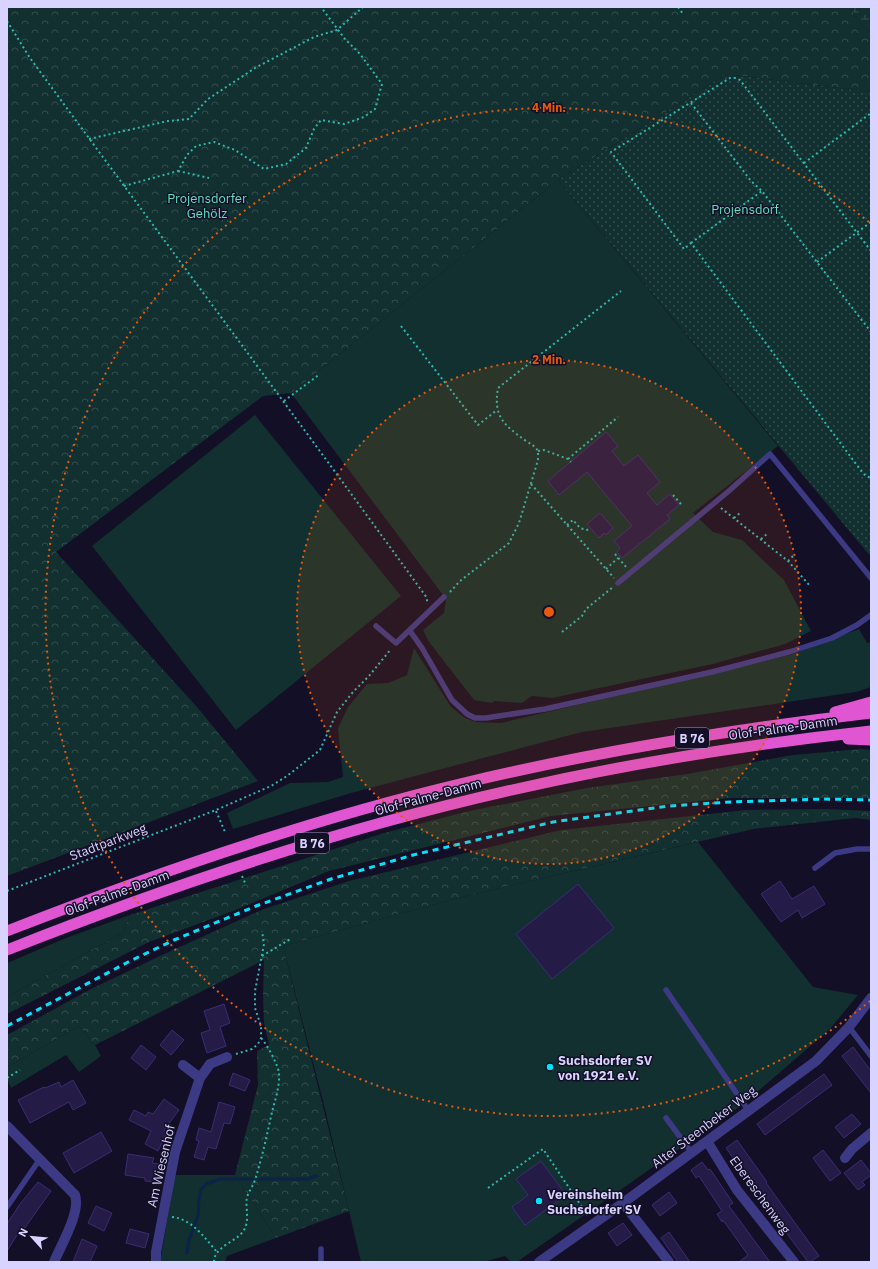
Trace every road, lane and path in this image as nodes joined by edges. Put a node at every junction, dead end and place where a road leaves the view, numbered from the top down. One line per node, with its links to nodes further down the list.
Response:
1 (321, 7): 6 (path)
2 (363, 7): 6 (path)
3 (678, 7): 4 (path)
4 (682, 14)
5 (7, 21): 9 (path)
6 (337, 30): 9 (path); 11 (path)
7 (691, 103): 10 (path); 14 (path); 17 (path)
8 (871, 113): 10 (path)
9 (89, 139): 13 (path)
10 (804, 162): 16 (path)
11 (178, 171): 12 (path); 13 (path)
12 (210, 178)
13 (124, 186): 24 (path)
14 (762, 191): 17 (path); 19 (path)
15 (871, 222): 16 (path)
16 (857, 233): 18 (path); 19 (path)
17 (692, 243): 30 (path)
18 (871, 252)
19 (817, 262): 22 (path)
20 (621, 291): 25 (path)
21 (401, 326): 25 (path)
22 (871, 332)
23 (320, 374): 24 (path)
24 (284, 402): 51 (path)
25 (497, 410): 27 (path)
26 (618, 418): 28 (path)
27 (538, 451): 28 (path); 31 (path)
28 (568, 459): 29 (path)
29 (570, 462)
30 (871, 478)
31 (531, 483): 37 (path); 50 (path)
32 (673, 494): 34 (path)
33 (714, 503): 36 (path); 46 (lane); 47 (lane)
34 (681, 504)
35 (740, 513): 36 (path)
36 (734, 518): 40 (path)
37 (567, 525): 38 (path); 45 (path)
38 (590, 528)
39 (767, 534): 40 (path)
40 (761, 539): 44 (path)
41 (615, 554): 43 (path)
42 (796, 554): 44 (path)
43 (618, 558): 45 (path); 46 (path)
44 (788, 561): 49 (path)
45 (606, 569): 48 (path)
46 (631, 572): 48 (lane)
47 (871, 578)
48 (618, 583): 55 (path)
49 (810, 586)
50 (444, 597): 51 (lane)
51 (427, 614): 54 (lane)
52 (871, 615): 54 (lane)
53 (376, 626): 56 (lane)
54 (410, 631): 56 (lane)
55 (562, 632)
56 (396, 643): 63 (path, Stadtparkweg)
57 (871, 702): 59 (highway)
58 (871, 713): 59 (highway, Olof-Palme-Damm / B 76)
59 (806, 721): 70 (highway, Olof-Palme-Damm / B 76)
60 (871, 731): 61 (highway, Olof-Palme-Damm / B 76)
61 (804, 738): 62 (highway); 73 (highway, Olof-Palme-Damm / B 76)
62 (871, 740)
63 (216, 810): 64 (path); 69 (path, Stadtparkweg)
64 (225, 832)
65 (871, 849): 66 (lane)
66 (815, 868)
67 (242, 876): 68 (path)
68 (246, 885)
69 (7, 891)
70 (7, 931)
71 (262, 931): 74 (path)
72 (292, 938): 74 (path)
73 (7, 950)
74 (262, 956): 78 (path)
75 (666, 990): 85 (lane)
76 (871, 998): 77 (street, Alter Steenbeker Weg)
77 (849, 1027): 79 (lane); 85 (street, Alter Steenbeker Weg)
78 (261, 1038): 80 (path); 99 (path)
79 (871, 1056)
80 (227, 1057): 84 (street, Am Wiesenhof)
81 (183, 1065): 84 (street)
82 (20, 1070): 83 (path)
83 (7, 1078)
84 (200, 1078): 96 (street, Am Wiesenhof)
85 (748, 1110): 89 (street, Alter Steenbeker Weg)
86 (666, 1118): 90 (lane)
87 (7, 1126): 92 (street)
88 (871, 1133): 91 (street)
89 (707, 1141): 90 (street, Alter Steenbeker Weg); 106 (street, Ebereschenweg)
90 (692, 1153): 94 (street, Alter Steenbeker Weg)
91 (845, 1158)
92 (40, 1159): 95 (lane); 100 (street)
93 (488, 1188): 97 (path)
94 (623, 1203): 97 (street, Alter Steenbeker Weg); 105 (street)
95 (7, 1206)
96 (162, 1215): 99 (path); 101 (street, Am Wiesenhof)
97 (593, 1224): 104 (street, Alter Steenbeker Weg)
98 (321, 1249): 103 (lane)
99 (217, 1252): 102 (path)
100 (54, 1262)
101 (156, 1262)
102 (214, 1262)
103 (322, 1262)
104 (539, 1262)
105 (669, 1262)
106 (794, 1262)

